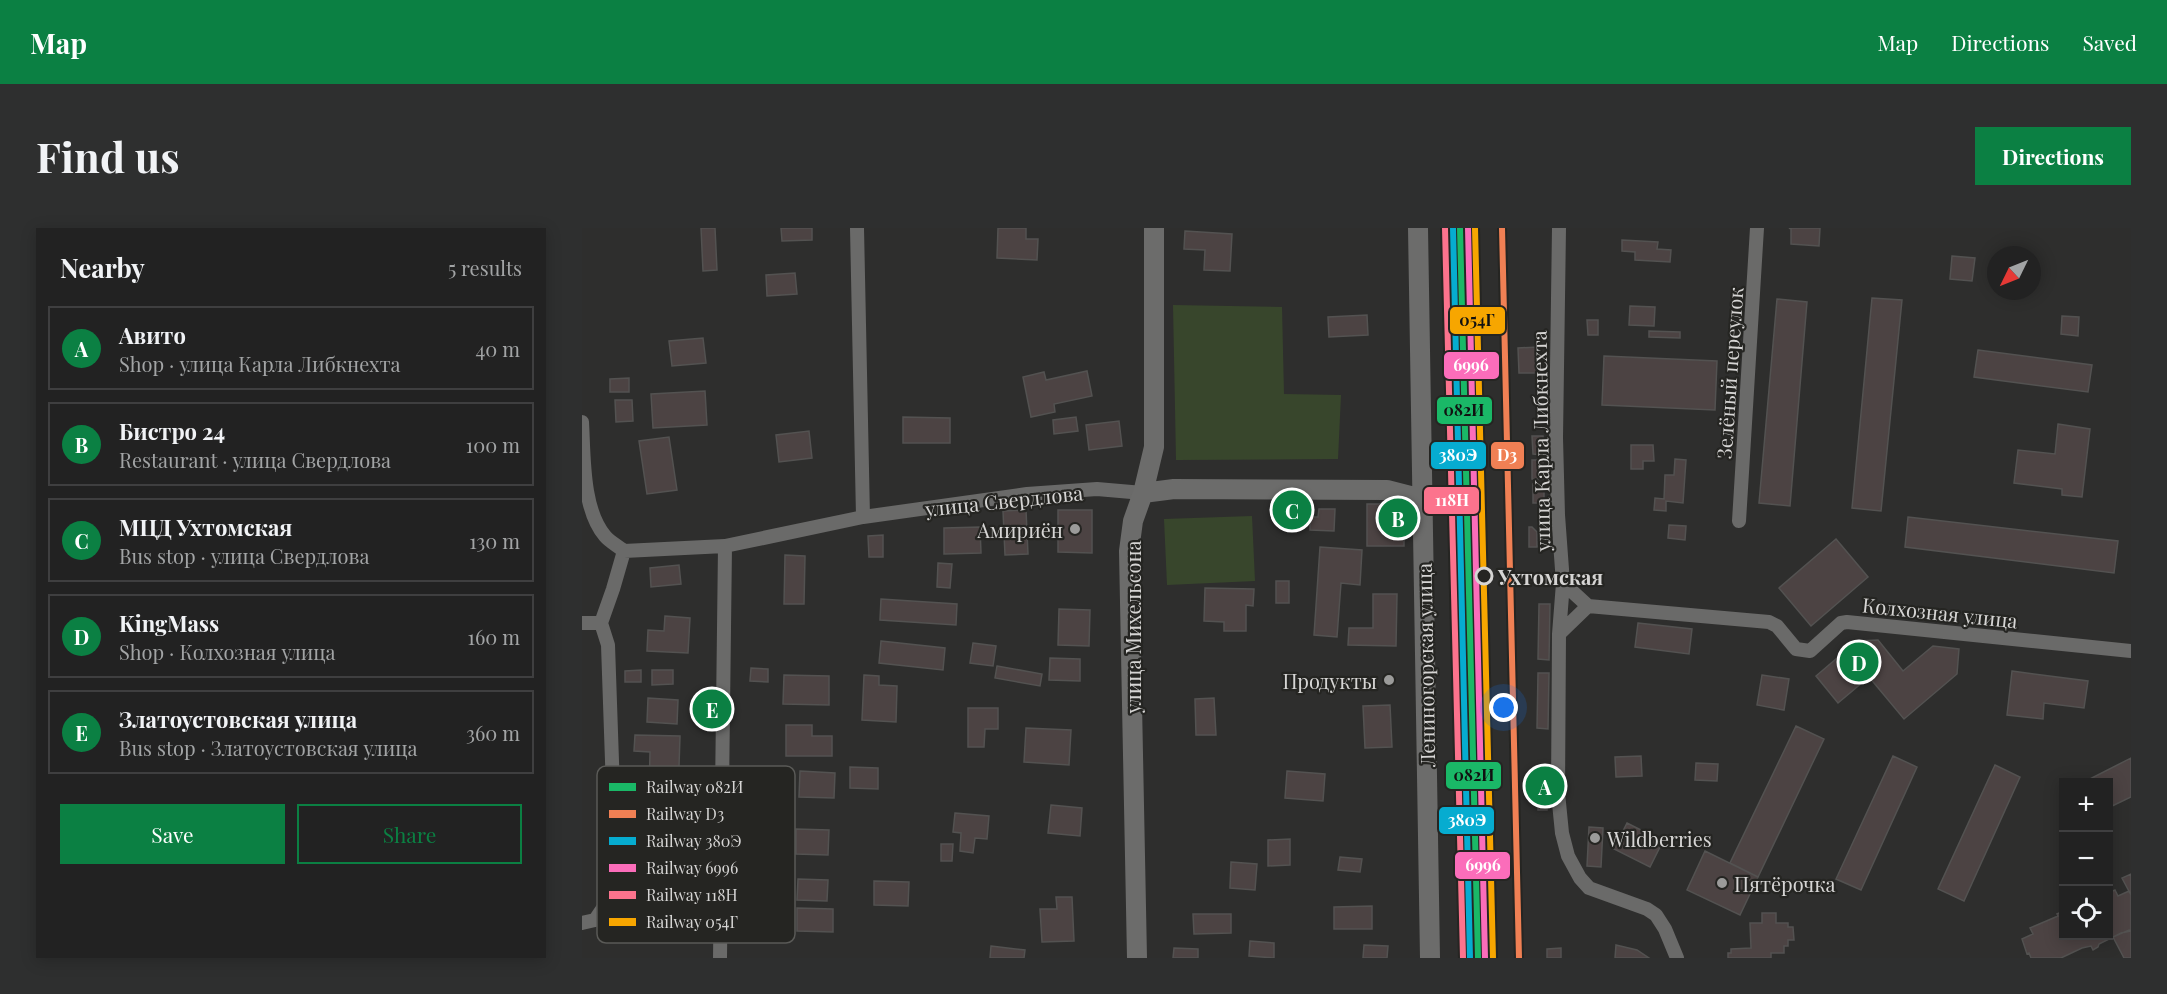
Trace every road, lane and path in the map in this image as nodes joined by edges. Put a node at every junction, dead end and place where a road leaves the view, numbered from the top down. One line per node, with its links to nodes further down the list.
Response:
1 (857, 228): 11 (street)
2 (1154, 228): 9 (street, улица Михельсона)
3 (1418, 228): 7 (street, Лениногорская улица)
4 (1559, 228): 15 (street, улица Карла Либкнехта)
5 (1757, 228): 12 (street, Зелёный переулок)
6 (582, 422): 14 (street)
7 (1421, 474): 8 (street, улица Свердлова); 10 (street, Лениногорская улица)
8 (1387, 490): 9 (street, улица Свердлова); 10 (street, улица Свердлова)
9 (1143, 492): 11 (street, улица Свердлова); 27 (street, улица Михельсона)
10 (1422, 499): 28 (street, Лениногорская улица)
11 (863, 517): 13 (street, улица Свердлова)
12 (1739, 521)
13 (725, 546): 14 (street, улица Свердлова); 22 (street)
14 (624, 551): 18 (street)
15 (1563, 583): 16 (street); 19 (street, улица Карла Либкнехта)
16 (1588, 606): 19 (street); 20 (street, Колхозная улица)
17 (582, 623): 18 (street)
18 (600, 623): 21 (street)
19 (1559, 634): 29 (street, улица Карла Либкнехта)
20 (2131, 651)
21 (612, 766)
22 (722, 766)
23 (597, 918): 24 (street)
24 (582, 923)
25 (720, 943): 26 (street)
26 (720, 958)
27 (1137, 958)
28 (1430, 958)
29 (1677, 958)

